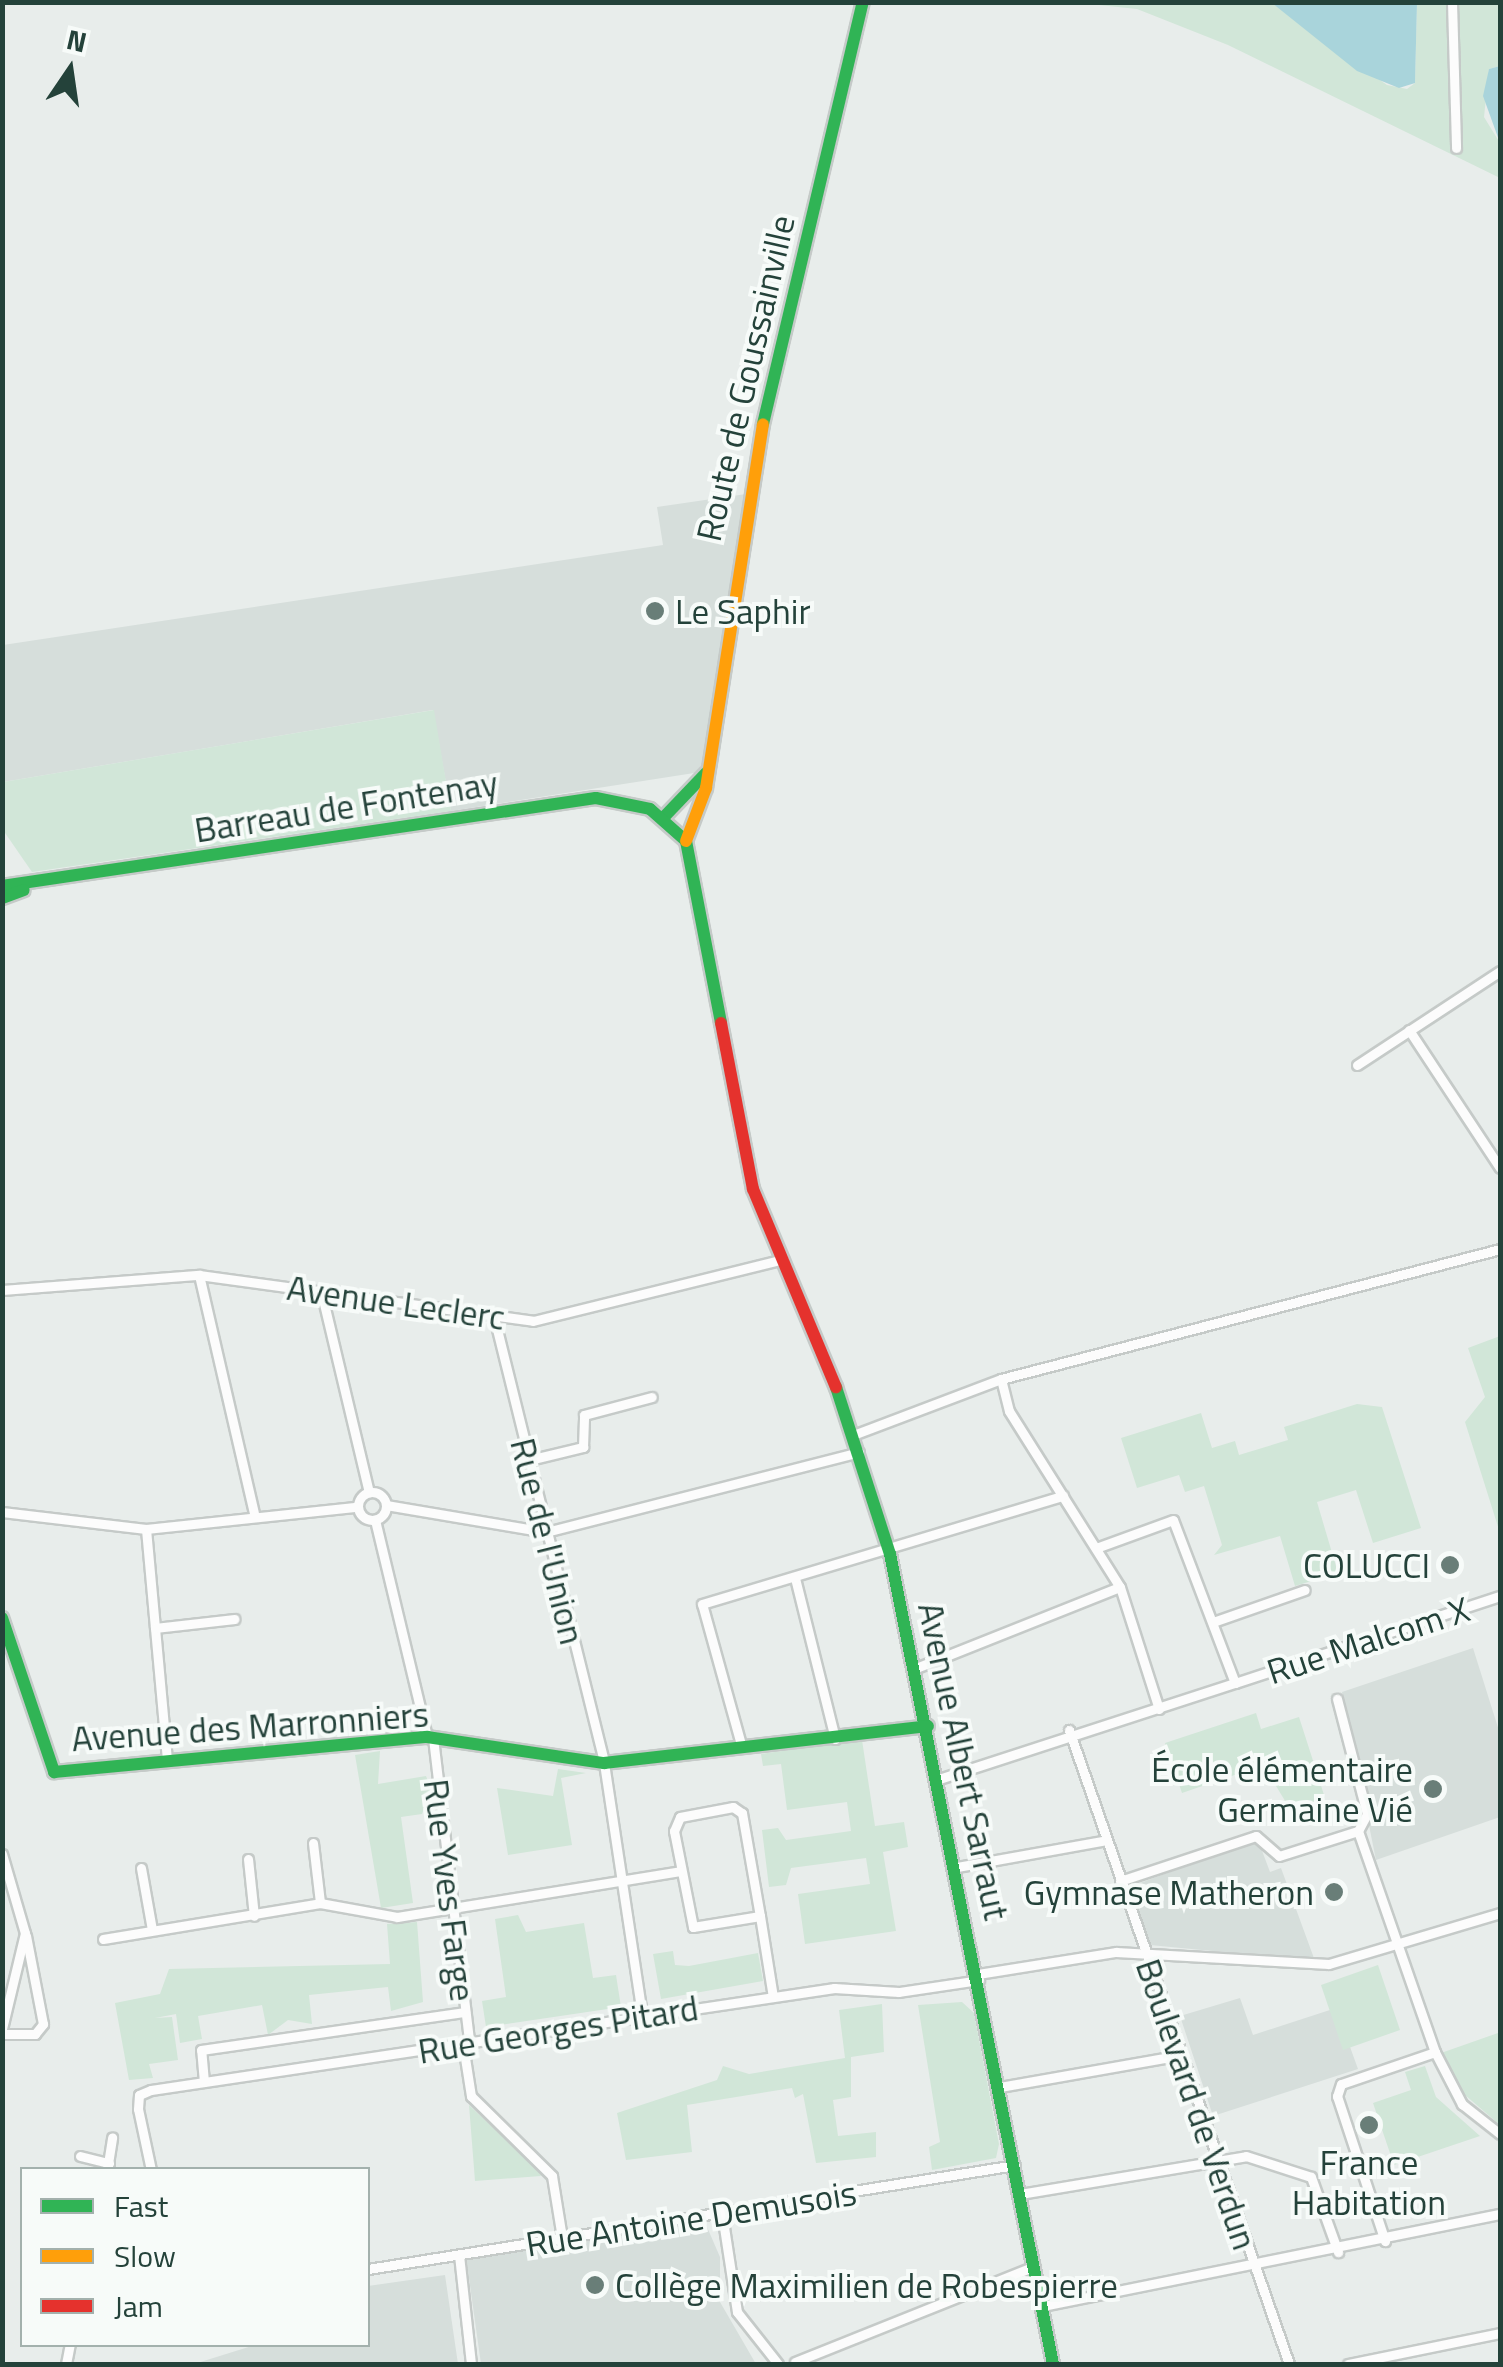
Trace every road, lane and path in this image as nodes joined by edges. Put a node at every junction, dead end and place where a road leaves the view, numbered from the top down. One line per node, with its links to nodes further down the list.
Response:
1 (863, 2): 4 (street, Route de Goussainville)
2 (1452, 2): 3 (street)
3 (1456, 148)
4 (708, 771): 5 (street); 6 (street, Route de Goussainville)
5 (663, 818): 6 (street); 8 (street, Barreau de Fontenay)
6 (686, 841): 14 (street, Route de Goussainville)
7 (2, 886): 8 (street, Barreau de Fontenay)
8 (36, 886): 9 (street, Barreau de Fontenay)
9 (2, 898)
10 (1500, 971): 11 (street)
11 (1409, 1030): 12 (street); 13 (street)
12 (1357, 1065)
13 (1500, 1168)
14 (753, 1189): 16 (street, Avenue Albert Sarraut)
15 (1500, 1249): 21 (street)
16 (782, 1259): 20 (street, Avenue Leclerc); 23 (street, Avenue Albert Sarraut)
17 (199, 1275): 18 (street, Avenue Leclerc); 19 (street, Avenue Leclerc); 31 (street)
18 (2, 1290)
19 (321, 1291): 20 (street, Avenue Leclerc); 26 (street)
20 (494, 1317): 25 (street, Rue de l'Union)
21 (1001, 1380): 23 (street); 27 (street)
22 (652, 1397): 25 (street)
23 (854, 1435): 24 (street, Avenue Albert Sarraut)
24 (859, 1452): 34 (street); 36 (street, Avenue Albert Sarraut)
25 (528, 1460): 34 (street, Rue de l'Union)
26 (370, 1492): 28 (street); 29 (street)
27 (1062, 1496): 35 (street); 36 (street)
28 (386, 1505): 32 (street); 34 (street)
29 (357, 1506): 31 (street); 32 (street)
30 (2, 1512): 33 (street)
31 (255, 1517): 33 (street)
32 (374, 1520): 51 (street, Rue Yves Farge)
33 (146, 1529): 44 (street)
34 (546, 1532): 55 (street, Rue de l'Union)
35 (1098, 1546): 38 (street); 43 (street)
36 (890, 1554): 37 (street); 45 (street, Avenue Albert Sarraut)
37 (795, 1578): 52 (street); 53 (street)
38 (1120, 1586): 45 (street); 48 (street)
39 (1305, 1590): 43 (street)
40 (1500, 1596): 46 (street, Rue Malcom X)
41 (2, 1618): 54 (street, Avenue des Marronniers)
42 (234, 1619): 44 (street)
43 (1213, 1622): 46 (street)
44 (155, 1628): 54 (street)
45 (916, 1668): 49 (street, Avenue Albert Sarraut)
46 (1235, 1684): 48 (street, Rue Malcom X)
47 (1338, 1700): 57 (street)
48 (1159, 1709): 50 (street, Rue Malcom X)
49 (928, 1726): 52 (street, Avenue des Marronniers); 56 (street, Avenue Albert Sarraut)
50 (1069, 1730): 56 (street, Rue Malcom X); 58 (street, Boulevard de Verdun)
51 (430, 1738): 54 (street, Avenue des Marronniers); 55 (street, Avenue des Marronniers); 68 (street, Rue Yves Farge)
52 (835, 1739): 53 (street, Avenue des Marronniers)
53 (742, 1749): 55 (street, Avenue des Marronniers)
54 (167, 1759)
55 (604, 1764): 65 (street, Rue de l'Union)
56 (939, 1779): 62 (street, Avenue Albert Sarraut)
57 (1358, 1831): 66 (street); 75 (street)
58 (1107, 1840): 62 (street); 66 (street, Boulevard de Verdun)
59 (313, 1844): 67 (street)
60 (2, 1854): 73 (street)
61 (248, 1859): 70 (street)
62 (956, 1867): 77 (street, Avenue Albert Sarraut)
63 (141, 1868): 72 (street)
64 (680, 1871): 65 (street); 71 (street); 71 (street)
65 (622, 1878): 68 (street); 80 (street, Rue de l'Union)
66 (1120, 1881): 76 (street, Boulevard de Verdun)
67 (320, 1903): 68 (street); 70 (street)
68 (447, 1905): 79 (street, Rue Yves Farge)
69 (1500, 1914): 75 (street, Rue Georges Pitard)
70 (254, 1916): 72 (street)
71 (760, 1916): 78 (street)
72 (152, 1930): 74 (street)
73 (25, 1934): 81 (street); 81 (street)
74 (103, 1939)
75 (1400, 1949): 76 (street, Rue Georges Pitard); 83 (street)
76 (1146, 1956): 77 (street, Rue Georges Pitard); 84 (street, Boulevard de Verdun)
77 (978, 1978): 78 (street, Rue Georges Pitard); 86 (street, Avenue Albert Sarraut)
78 (773, 1997): 80 (street, Rue Georges Pitard)
79 (464, 2012): 82 (street, Rue Yves Farge); 85 (street)
80 (642, 2015): 82 (street, Rue Georges Pitard)
81 (2, 2032)
82 (466, 2044): 85 (street, Rue Georges Pitard); 97 (street, Rue Yves Farge)
83 (1435, 2052): 87 (street); 98 (street)
84 (1180, 2055): 86 (street); 90 (street, Boulevard de Verdun)
85 (204, 2082): 93 (street, Rue Georges Pitard)
86 (1000, 2088): 91 (street, Avenue Albert Sarraut)
87 (1500, 2134)
88 (112, 2137): 92 (street)
89 (80, 2156): 92 (street)
90 (1216, 2161): 94 (street); 99 (street); 103 (street, Boulevard de Verdun)
91 (1015, 2165): 94 (street, Avenue Albert Sarraut); 95 (street, Rue Antoine Demusois)
92 (108, 2166)
93 (150, 2167)
94 (1020, 2194): 101 (street, Avenue Albert Sarraut)
95 (722, 2214): 97 (street, Rue Antoine Demusois); 107 (street)
96 (1500, 2214): 98 (street)
97 (562, 2238): 100 (street, Rue Antoine Demusois)
98 (1385, 2241): 99 (street)
99 (1338, 2252): 103 (street)
100 (459, 2255): 102 (street, Rue Antoine Demusois); 106 (street)
101 (1035, 2266): 104 (street, Avenue Albert Sarraut); 108 (street)
102 (370, 2268)
103 (1255, 2268): 104 (street); 110 (street, Boulevard de Verdun)
104 (1043, 2306): 109 (street, Avenue Albert Sarraut)
105 (1500, 2333): 111 (street)
106 (471, 2364)
107 (778, 2364)
108 (793, 2364)
109 (1053, 2364)
110 (1289, 2364)
111 (1348, 2364)

